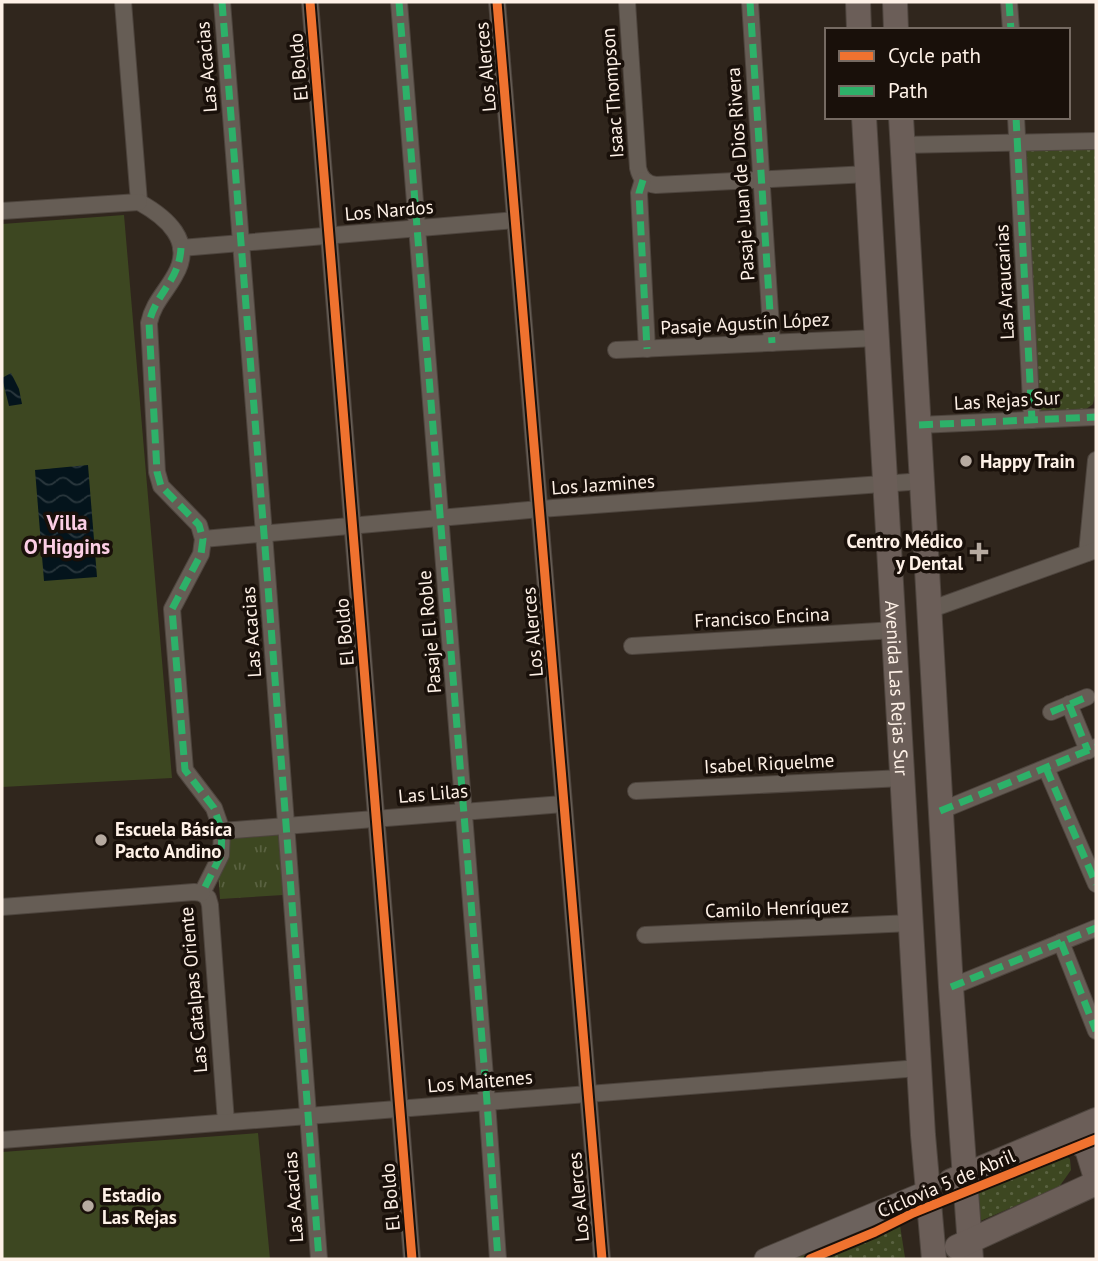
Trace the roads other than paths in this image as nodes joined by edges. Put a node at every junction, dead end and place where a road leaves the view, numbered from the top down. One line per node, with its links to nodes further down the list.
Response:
1 (123, 2): 23 (street)
2 (222, 2): 28 (street, Las Acacias)
3 (310, 2): 27 (street, El Boldo)
4 (399, 2): 26 (street, Pasaje El Roble)
5 (497, 2): 25 (street, Los Alerces)
6 (627, 2): 21 (street, Isaac Thompson)
7 (750, 2): 22 (street, Pasaje Juan de Dios Rivera)
8 (858, 2): 11 (main road)
9 (894, 2): 12 (main road)
10 (1009, 2): 13 (street)
11 (859, 28)
12 (896, 28)
13 (1011, 28)
14 (864, 119): 20 (main road, Avenida Las Rejas Sur)
15 (901, 119): 19 (main road, Avenida Las Rejas Sur)
16 (1016, 119): 18 (street, Las Araucarias)
17 (1096, 141): 18 (street)
18 (1018, 142): 19 (street); 35 (street, Las Araucarias)
19 (902, 145): 36 (main road, Avenida Las Rejas Sur)
20 (868, 174): 22 (street, Isaac Thompson); 30 (main road, Avenida Las Rejas Sur)
21 (643, 180): 22 (street, Isaac Thompson); 32 (street, Isaac Thompson)
22 (762, 181): 31 (street, Pasaje Juan de Dios Rivera)
23 (139, 202): 24 (street); 29 (street)
24 (2, 211)
25 (515, 220): 26 (street, Los Nardos); 40 (street, Los Alerces)
26 (418, 229): 27 (street, Los Nardos); 41 (street, Pasaje El Roble)
27 (329, 236): 28 (street, Los Nardos); 42 (street, El Boldo)
28 (241, 243): 29 (street, Los Nardos); 43 (street, Las Acacias)
29 (181, 247): 44 (street)
30 (877, 338): 31 (street, Pasaje Agustín López); 39 (main road, Avenida Las Rejas Sur)
31 (772, 343): 32 (street, Pasaje Agustín López)
32 (647, 349): 33 (street, Pasaje Agustín López)
33 (616, 350)
34 (1096, 417): 35 (street, Las Rejas Sur)
35 (1032, 420): 36 (street, Las Rejas Sur)
36 (919, 425): 38 (main road, Avenida Las Rejas Sur)
37 (1096, 460): 45 (street)
38 (923, 481): 39 (street, Los Jazmines); 46 (main road, Avenida Las Rejas Sur)
39 (884, 485): 40 (street, Los Jazmines); 47 (main road, Avenida Las Rejas Sur)
40 (540, 509): 41 (street, Los Jazmines); 56 (street, Los Alerces)
41 (441, 518): 42 (street, Los Jazmines); 57 (street, Pasaje El Roble)
42 (353, 526): 43 (street, Los Jazmines); 59 (street, El Boldo)
43 (264, 534): 44 (street, Los Jazmines); 60 (street, Las Acacias)
44 (203, 539): 61 (street)
45 (1092, 552): 46 (street)
46 (929, 610): 58 (main road, Avenida Las Rejas Sur)
47 (895, 630): 48 (street, Francisco Encina); 54 (main road, Avenida Las Rejas Sur)
48 (632, 646)
49 (1087, 697): 50 (street)
50 (1069, 704): 51 (street); 52 (street)
51 (1051, 712)
52 (1092, 749): 53 (street)
53 (1046, 768): 58 (street); 62 (street)
54 (903, 778): 55 (street, Isabel Riquelme); 65 (main road, Avenida Las Rejas Sur)
55 (636, 791)
56 (563, 804): 57 (street, Las Lilas); 72 (street, Los Alerces)
57 (464, 811): 59 (street, Las Lilas); 73 (street, Pasaje El Roble)
58 (940, 811): 69 (main road, Avenida Las Rejas Sur)
59 (377, 818): 60 (street, Las Lilas); 74 (street, El Boldo)
60 (286, 825): 61 (street, Las Lilas); 75 (street, Las Acacias)
61 (222, 831): 63 (street, Las Catalpas Oriente)
62 (1096, 884)
63 (202, 893): 64 (street); 77 (street, Las Catalpas Oriente)
64 (2, 907)
65 (911, 923): 67 (street, Camilo Henríquez); 71 (main road, Avenida Las Rejas Sur)
66 (1096, 928): 68 (street)
67 (645, 935)
68 (1061, 942): 69 (street); 70 (street)
69 (951, 987): 80 (main road, Avenida Las Rejas Sur)
70 (1096, 1031)
71 (919, 1068): 72 (street, Los Maitenes); 82 (main road, Avenida Las Rejas Sur)
72 (587, 1094): 73 (street, Los Maitenes); 87 (street, Los Alerces)
73 (487, 1102): 74 (street, Los Maitenes); 86 (street, Pasaje El Roble)
74 (400, 1109): 75 (street, Los Maitenes); 85 (street, El Boldo)
75 (308, 1116): 77 (street, Los Maitenes); 84 (street, Las Acacias)
76 (1096, 1121): 78 (main road)
77 (226, 1122): 79 (street, Los Maitenes)
78 (1067, 1133): 80 (main road); 81 (main road)
79 (2, 1140)
80 (963, 1176): 82 (main road); 83 (main road, Avenida Las Rejas Sur)
81 (1096, 1180): 83 (main road)
82 (928, 1191): 88 (main road); 89 (main road, Avenida Las Rejas Sur)
83 (970, 1250): 89 (main road)
84 (318, 1259)
85 (412, 1259)
86 (498, 1259)
87 (602, 1259)
88 (765, 1259)
89 (932, 1259)

